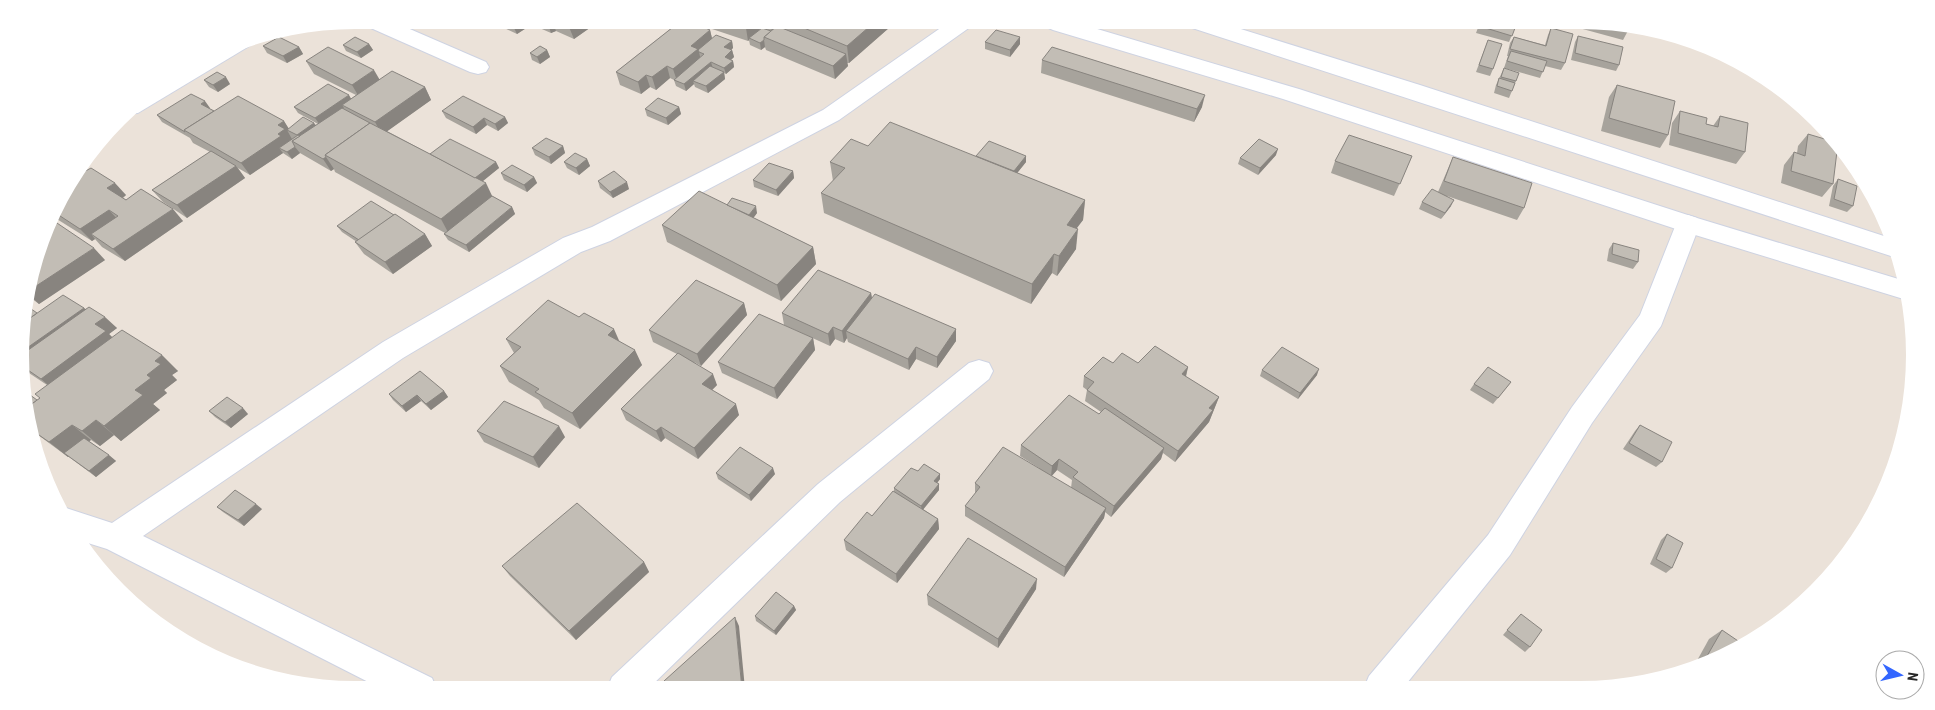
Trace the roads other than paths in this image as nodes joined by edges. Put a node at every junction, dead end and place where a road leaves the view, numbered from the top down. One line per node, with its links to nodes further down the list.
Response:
1 (391, 29): 5 (street)
2 (953, 29): 11 (street)
3 (1070, 29): 6 (street)
4 (1218, 29): 7 (street)
5 (478, 67)
6 (1688, 224): 8 (street); 14 (street)
7 (1888, 247)
8 (1900, 289)
9 (979, 371): 13 (street)
10 (77, 526): 11 (street)
11 (114, 538): 12 (street)
12 (402, 681)
13 (632, 681)
14 (1386, 681)

